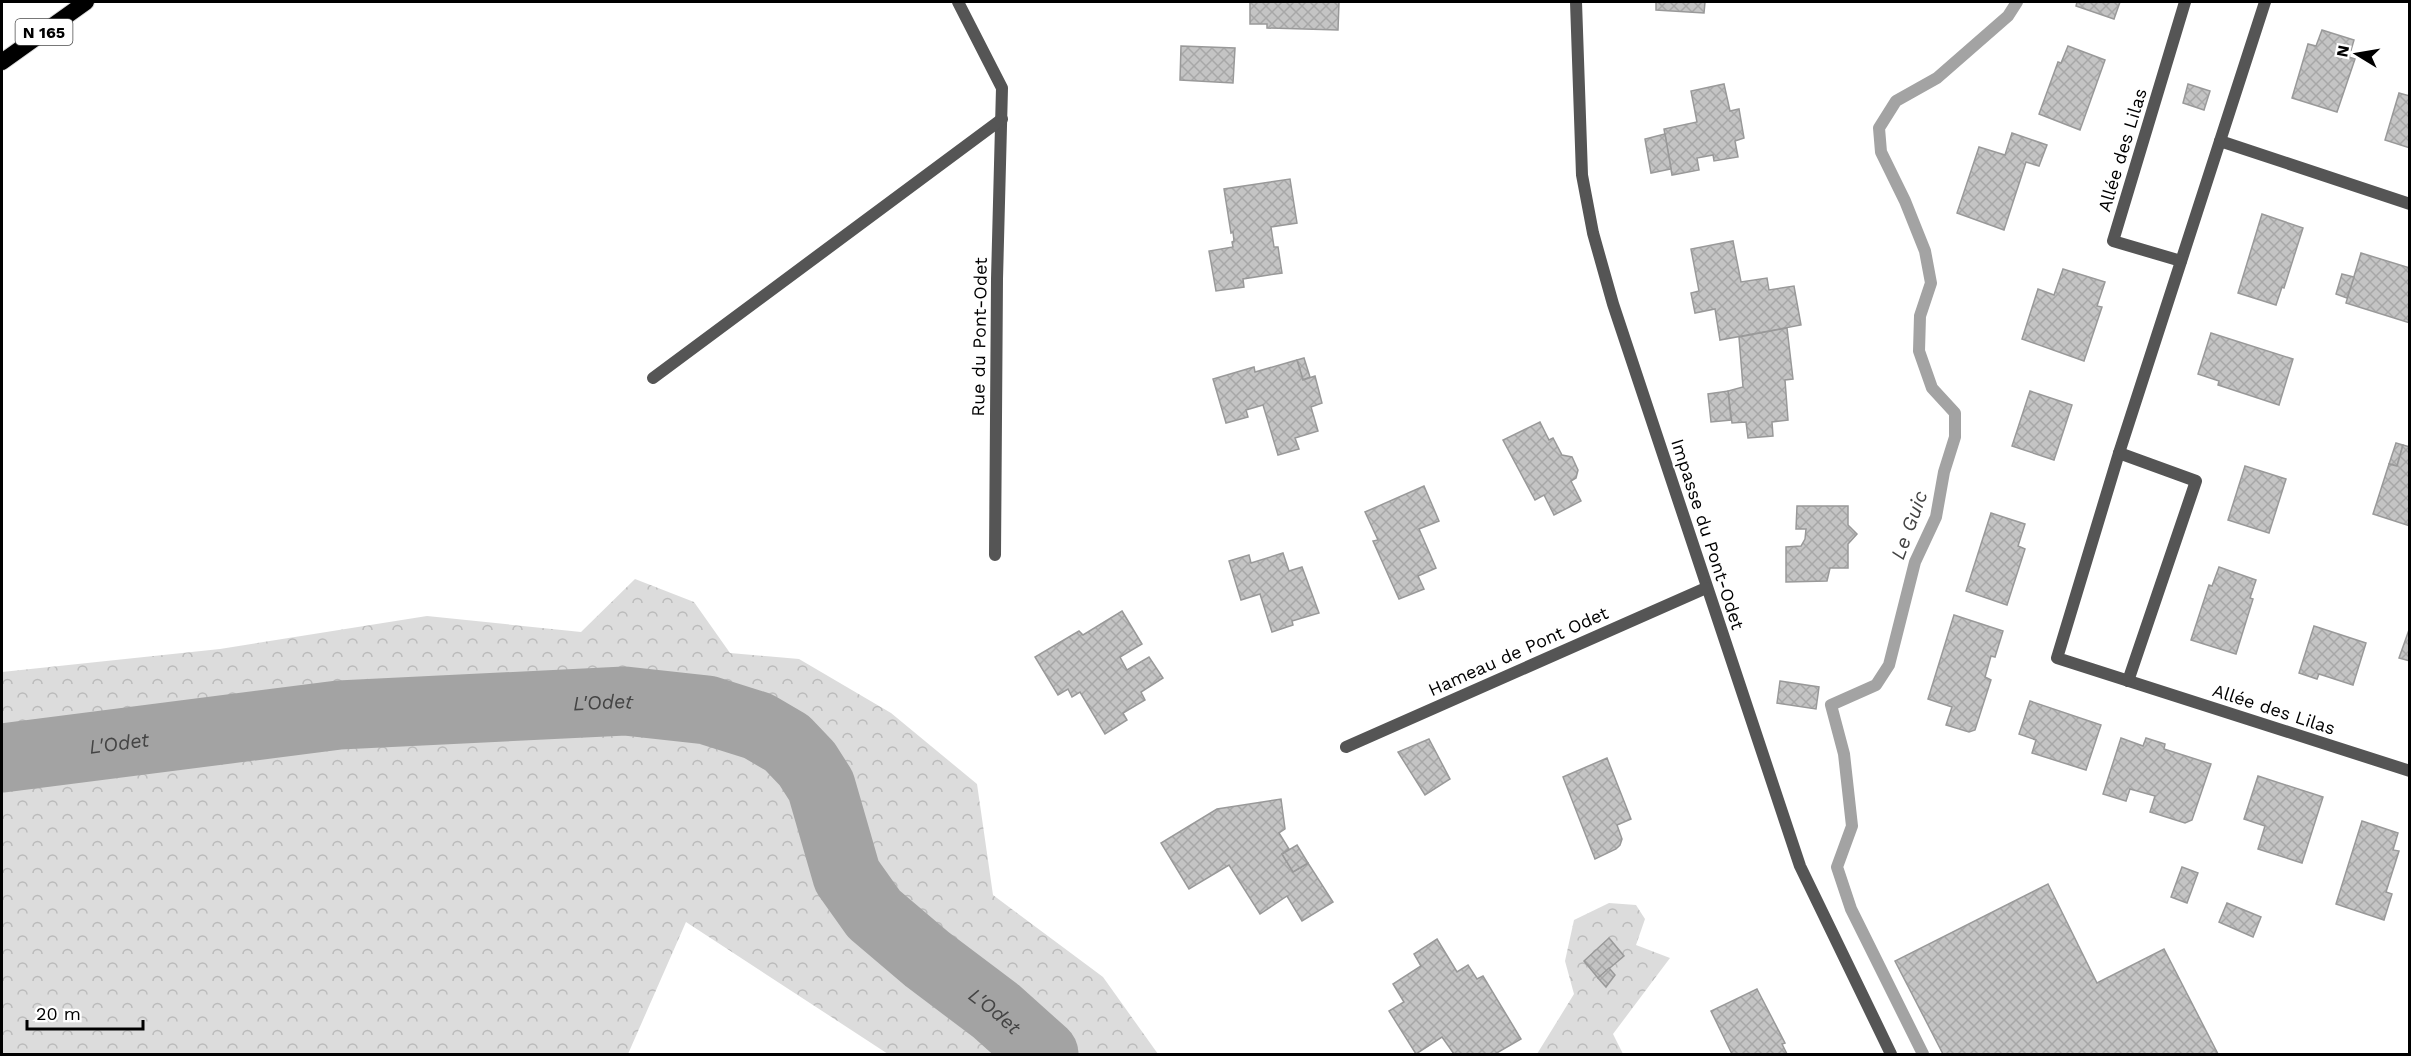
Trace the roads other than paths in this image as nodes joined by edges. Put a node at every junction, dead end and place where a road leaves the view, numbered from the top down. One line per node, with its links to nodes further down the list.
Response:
1 (86, 2): 6 (highway, N 165)
2 (958, 2): 7 (street, Rue du Pont-Odet)
3 (1576, 2): 14 (street, Impasse du Pont-Odet)
4 (2185, 2): 10 (street, Allée des Lilas)
5 (2265, 2): 8 (street, Allée des Lilas)
6 (2, 62)
7 (1002, 119): 11 (street); 13 (street, Rue du Pont-Odet)
8 (2220, 141): 9 (street); 10 (street, Allée des Lilas)
9 (2409, 204)
10 (2181, 261): 12 (street, Allée des Lilas)
11 (653, 378)
12 (2119, 453): 15 (street, Allée des Lilas); 15 (street)
13 (995, 555)
14 (1706, 588): 16 (street, Hameau de Pont Odet); 18 (street, Impasse du Pont-Odet)
15 (2128, 681): 17 (street, Allée des Lilas)
16 (1346, 747)
17 (2409, 771)
18 (1891, 1054)

